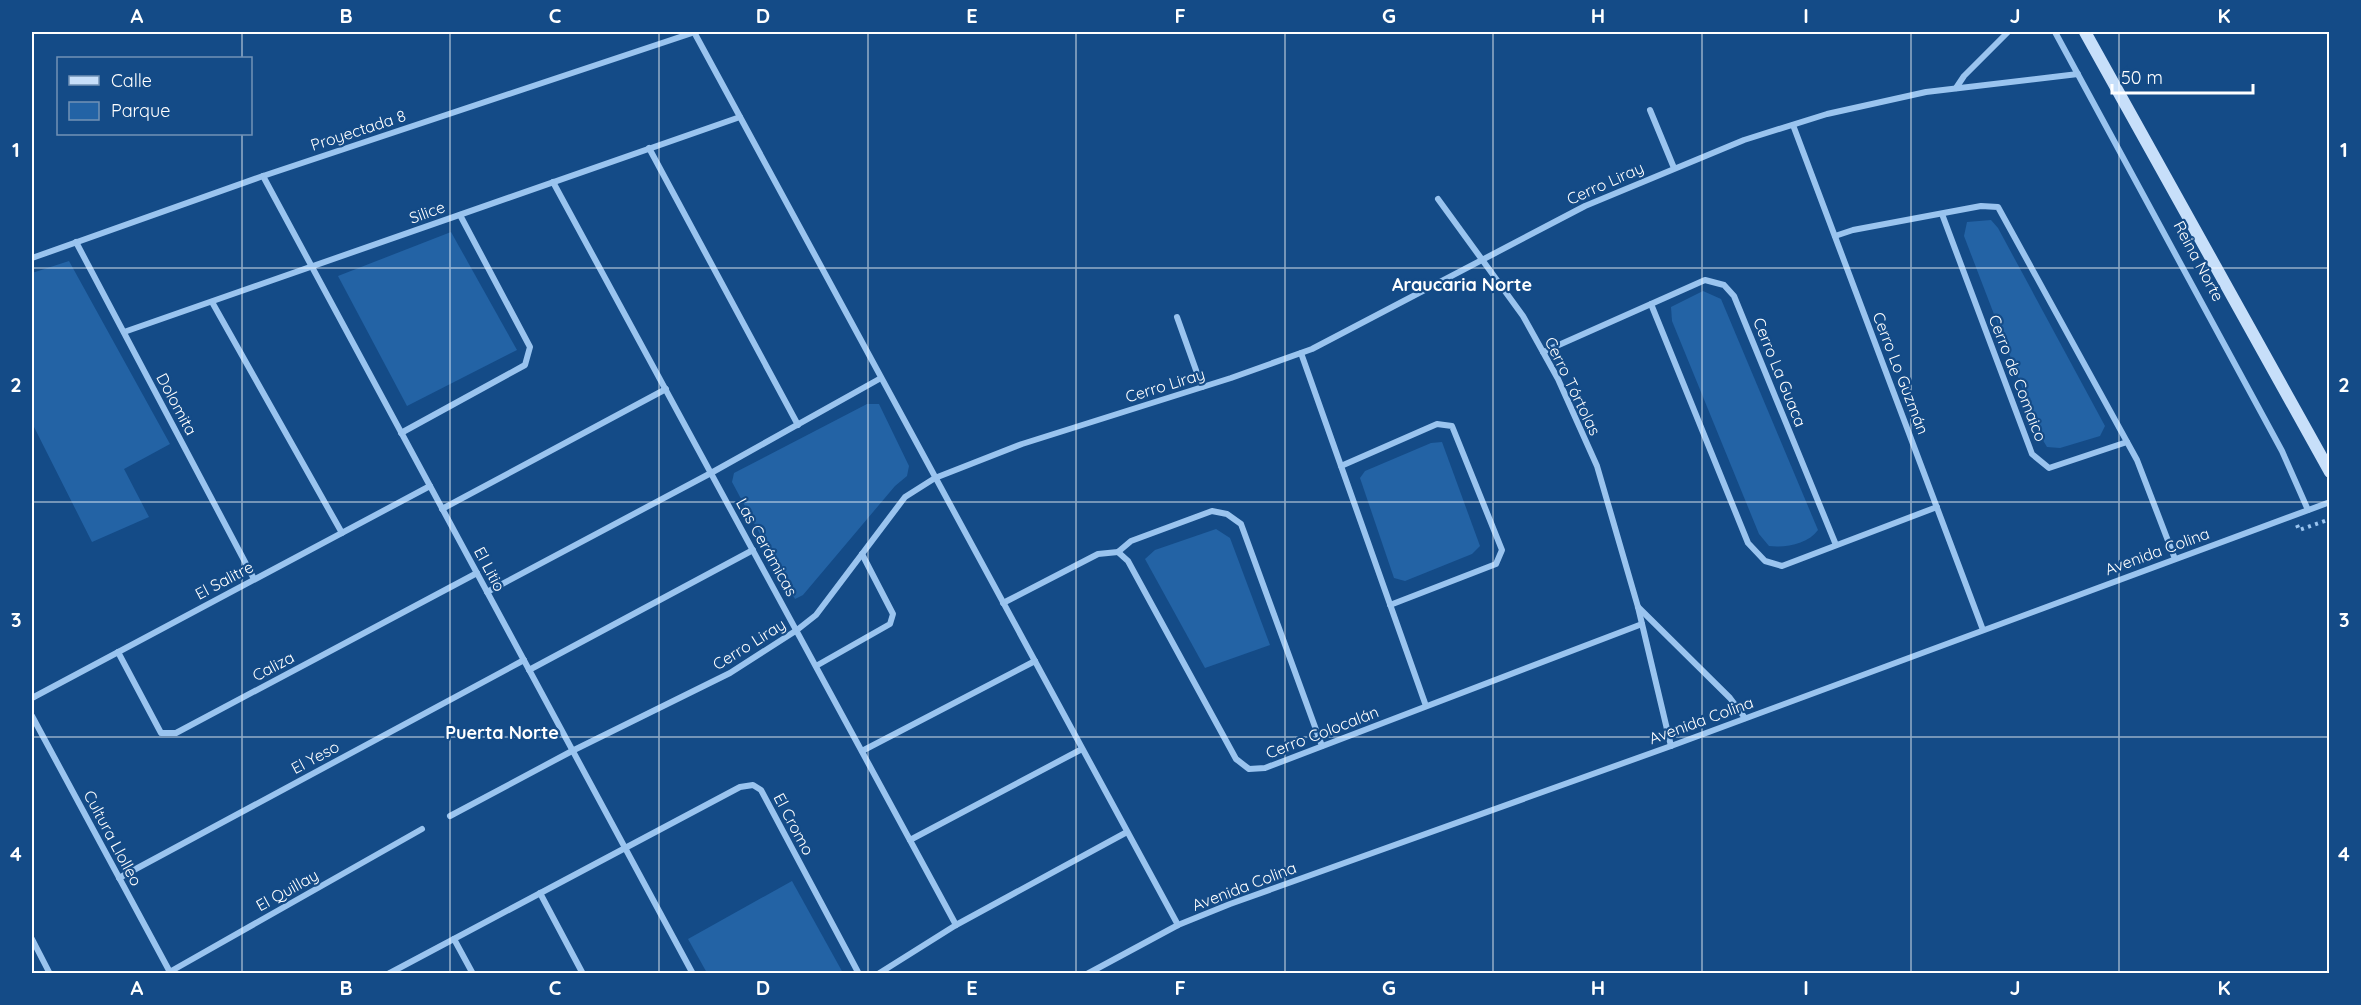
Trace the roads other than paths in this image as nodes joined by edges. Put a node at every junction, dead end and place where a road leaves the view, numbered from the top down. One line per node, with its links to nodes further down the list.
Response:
1 (694, 32): 8 (street); 12 (street, Proyectada 8)
2 (2008, 32): 6 (street)
3 (2055, 32): 5 (street, Reina Norte)
4 (2085, 32): 35 (street, Reina Norte)
5 (2078, 74): 6 (street, Cerro Liray); 42 (street, Reina Norte)
6 (1956, 88): 9 (street, Cerro Liray)
7 (1650, 110): 11 (street)
8 (740, 117): 10 (street, Silice); 28 (street)
9 (1793, 125): 11 (street, Cerro Liray); 17 (street, Cerro Lo Guzmán)
10 (649, 148): 13 (street, Silice); 31 (street)
11 (1674, 168): 20 (street, Cerro Liray)
12 (263, 176): 18 (street, Proyectada 8); 21 (street, El Litio)
13 (553, 182): 16 (street, Silice); 30 (street, Las Cerámicas)
14 (1438, 199): 20 (street, Cerro Tórtolas)
15 (1942, 214): 17 (street); 33 (street); 33 (street, Cerro de Comaico)
16 (460, 215): 21 (street, Silice); 32 (street)
17 (1835, 236): 40 (street, Cerro Lo Guzmán)
18 (76, 242): 19 (street, Proyectada 8); 25 (street, Dolomita)
19 (32, 258)
20 (1483, 259): 26 (street, Cerro Tórtolas); 27 (street, Cerro Liray)
21 (312, 267): 22 (street, Silice); 32 (street, El Litio)
22 (212, 302): 25 (street, Silice); 43 (street)
23 (1651, 304): 26 (street, Cerro La Guaca); 44 (street); 44 (street, Cerro La Guaca)
24 (1177, 317): 29 (street)
25 (124, 332): 50 (street, Dolomita)
26 (1543, 352): 54 (street, Cerro Tórtolas)
27 (1301, 353): 29 (street, Cerro Liray); 34 (street)
28 (881, 378): 31 (street); 37 (street)
29 (1202, 387): 37 (street, Cerro Liray)
30 (666, 390): 36 (street, Las Cerámicas); 41 (street)
31 (798, 425): 36 (street)
32 (401, 433): 38 (street, El Litio)
33 (2127, 442): 48 (street)
34 (1341, 466): 53 (street); 53 (street)
35 (2330, 472)
36 (711, 473): 45 (street, Las Cerámicas); 51 (street)
37 (935, 478): 47 (street, Cerro Liray); 52 (street)
38 (430, 486): 41 (street, El Litio); 43 (street, El Salitre)
39 (2330, 502): 42 (street, Avenida Colina)
40 (1937, 507): 44 (street); 57 (street, Cerro Lo Guzmán)
41 (442, 509): 49 (street, El Litio)
42 (2308, 510): 48 (street, Avenida Colina)
43 (342, 533): 50 (street, El Salitre)
44 (1836, 545)
45 (753, 550): 56 (street, Las Cerámicas); 62 (street)
46 (1118, 552): 52 (street); 67 (street, Cerro Colocalán); 67 (street)
47 (862, 554): 56 (street, Cerro Liray); 61 (street)
48 (2175, 559): 57 (street, Avenida Colina)
49 (477, 573): 51 (street, El Litio); 58 (street, Caliza)
50 (254, 579): 58 (street, El Salitre)
51 (487, 592): 59 (street, El Litio)
52 (1003, 603): 60 (street)
53 (1390, 605): 64 (street)
54 (1638, 607): 55 (street, Cerro Tórtolas); 66 (street, Cerro Tórtolas)
55 (1642, 624): 64 (street, Cerro Colocalán); 68 (street, Cerro Tórtolas)
56 (797, 630): 61 (street, Las Cerámicas); 70 (street, Cerro Liray)
57 (1983, 630): 66 (street, Avenida Colina)
58 (118, 652): 63 (street, El Salitre)
59 (524, 660): 62 (street, El Litio); 77 (street, El Yeso)
60 (1035, 662): 69 (street); 71 (street)
61 (816, 666): 71 (street, Las Cerámicas)
62 (530, 670): 70 (street, El Litio)
63 (32, 698)
64 (1426, 706): 67 (street, Cerro Colocalán)
65 (32, 716): 77 (street, Cultura Llolleo)
66 (1745, 718): 68 (street, Avenida Colina)
67 (1322, 746)
68 (1671, 746): 80 (street, Avenida Colina)
69 (1082, 749): 74 (street); 75 (street)
70 (572, 751): 72 (street, Cerro Liray); 76 (street, El Litio)
71 (862, 751): 75 (street, Las Cerámicas)
72 (450, 816)
73 (422, 829): 83 (street, El Quillay)
74 (1127, 831): 79 (street); 80 (street)
75 (910, 840): 79 (street, Las Cerámicas)
76 (625, 848): 78 (street); 88 (street, El Litio); 89 (street, El Cromo)
77 (119, 878): 83 (street, Cultura Llolleo)
78 (540, 893): 82 (street); 87 (street)
79 (956, 925): 90 (street)
80 (1178, 925): 91 (street, Avenida Colina)
81 (32, 939): 84 (street)
82 (454, 939): 85 (street); 86 (street)
83 (169, 973)
84 (50, 974)
85 (388, 974)
86 (473, 974)
87 (583, 974)
88 (693, 974)
89 (859, 974)
90 (878, 974)
91 (1087, 974)

